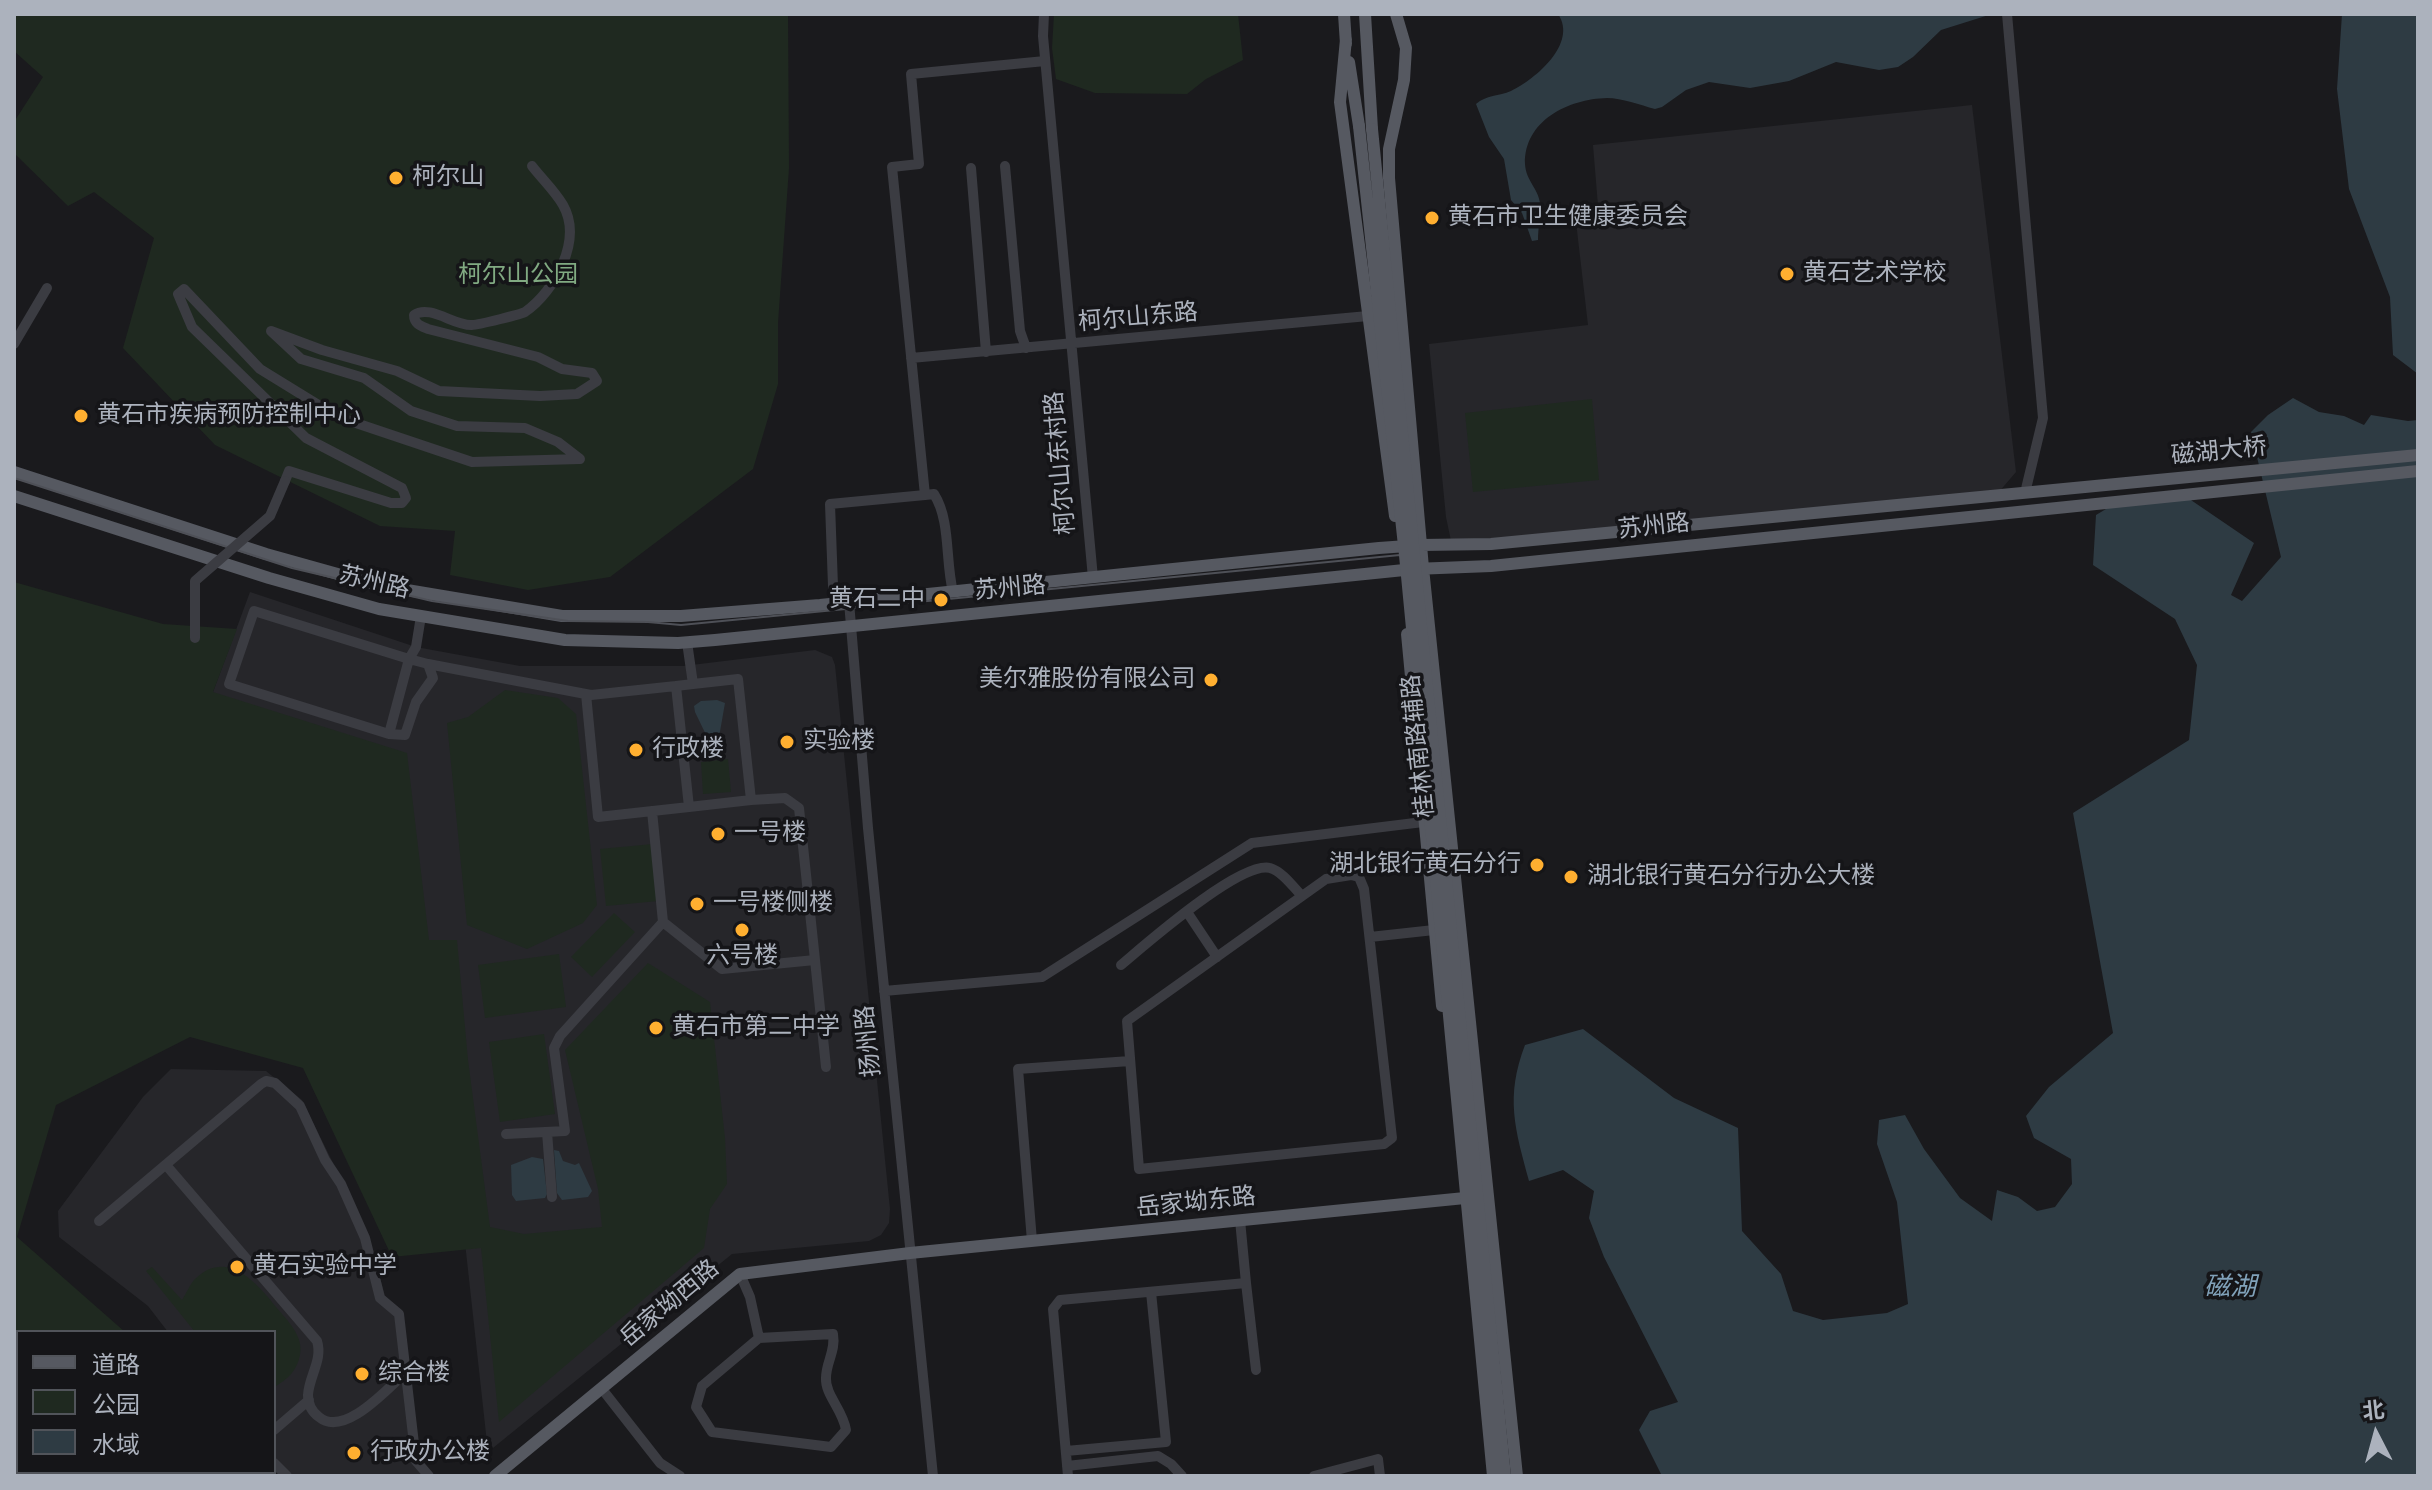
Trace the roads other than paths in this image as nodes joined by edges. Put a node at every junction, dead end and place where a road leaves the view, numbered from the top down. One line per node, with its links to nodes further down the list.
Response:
1 (1044, 14): 7 (street, 柯尔山东村路)
2 (1344, 14): 6 (main road)
3 (1365, 14): 8 (main road)
4 (1396, 14): 26 (main road, 桂林南路辅路)
5 (2007, 14): 22 (street)
6 (1346, 39): 8 (main road); 13 (main road, 桂林南路辅路)
7 (1045, 61): 15 (street, 柯尔山东村路); 18 (street)
8 (1365, 128): 88 (main road, bridge); 89 (main road, bridge)
9 (532, 166): 35 (street, bridge)
10 (1005, 166): 16 (street)
11 (971, 168): 17 (street)
12 (47, 288): 14 (street)
13 (1368, 316): 15 (street, 柯尔山东路); 27 (main road, 桂林南路辅路)
14 (14, 344)
15 (1071, 344): 16 (street, 柯尔山东路); 30 (street, 柯尔山东村路)
16 (1026, 348): 17 (street, 柯尔山东路)
17 (986, 352): 18 (street, 柯尔山东路)
18 (911, 358): 23 (street)
19 (2418, 455): 22 (main road, 磁湖大桥)
20 (2418, 471): 25 (main road, 磁湖大桥)
21 (14, 472): 32 (main road, 苏州路)
22 (2025, 493): 26 (main road, 苏州路)
23 (925, 495): 31 (street); 32 (street, 扬州路)
24 (14, 496): 33 (main road, 苏州路)
25 (2026, 510): 28 (main road, 苏州路)
26 (1421, 545): 27 (main road, 苏州路); 28 (main road, 桂林南路辅路)
27 (1399, 547): 29 (main road, 桂林南路辅路); 30 (main road, 苏州路)
28 (1423, 568): 29 (main road, 苏州路); 61 (main road, 桂林南路辅路)
29 (1401, 570): 34 (main road, 苏州路); 46 (main road, 桂林南路辅路)
30 (1093, 578): 31 (main road, 苏州路)
31 (953, 592): 32 (main road, 苏州路)
32 (845, 602): 34 (street, 扬州路)
33 (421, 616): 36 (main road, 苏州路); 37 (street)
34 (851, 626): 36 (main road, 苏州路); 55 (street, 扬州路)
35 (195, 638)
36 (687, 642): 39 (street)
37 (409, 659): 38 (street); 42 (street); 42 (street)
38 (428, 664): 41 (street); 42 (street)
39 (693, 684): 40 (street); 43 (street)
40 (676, 686): 41 (street); 44 (street)
41 (586, 694): 45 (street)
42 (389, 734)
43 (751, 800): 44 (street); 53 (street)
44 (689, 807): 45 (street)
45 (652, 811): 49 (street)
46 (1423, 822): 50 (main road, 桂林南路辅路); 55 (street)
47 (1302, 896): 48 (street); 51 (street); 52 (street)
48 (1187, 912): 52 (street); 54 (street)
49 (663, 922): 53 (street); 58 (street)
50 (1434, 930): 51 (street); 63 (main road, 桂林南路辅路)
51 (1370, 937): 56 (street)
52 (1217, 957): 56 (street)
53 (815, 960): 57 (street)
54 (1121, 965)
55 (884, 991): 67 (street, 扬州路)
56 (1130, 1061): 66 (street)
57 (826, 1067)
58 (547, 1132): 59 (street); 62 (street)
59 (506, 1134)
60 (166, 1165): 65 (street); 73 (street); 75 (street)
61 (1486, 1196): 63 (main road, 岳家坳东路); 90 (main road, 桂林南路辅路)
62 (552, 1197)
63 (1463, 1198): 64 (main road, 岳家坳东路); 88 (main road, 桂林南路辅路)
64 (1240, 1220): 66 (main road, 岳家坳东路); 69 (street)
65 (99, 1221)
66 (1032, 1241): 67 (main road, 岳家坳东路)
67 (910, 1253): 68 (main road, 岳家坳西路); 84 (street, 扬州路)
68 (740, 1274): 71 (street); 74 (main road, 岳家坳西路)
69 (1246, 1283): 70 (street); 72 (street)
70 (1151, 1292): 77 (street); 78 (street)
71 (759, 1338): 71 (street)
72 (1256, 1370)
73 (406, 1372): 75 (street); 81 (street)
74 (602, 1389): 82 (main road, 岳家坳西路); 83 (street)
75 (309, 1400): 76 (street)
76 (276, 1428)
77 (1166, 1442): 78 (street); 79 (street)
78 (1066, 1451): 80 (street)
79 (1171, 1464): 80 (street); 85 (street)
80 (1067, 1471)
81 (429, 1476)
82 (495, 1476)
83 (680, 1476)
84 (933, 1476)
85 (1182, 1476)
86 (1314, 1476): 87 (street)
87 (1380, 1476)
88 (1490, 1476)
89 (1505, 1476)
90 (1517, 1476)

